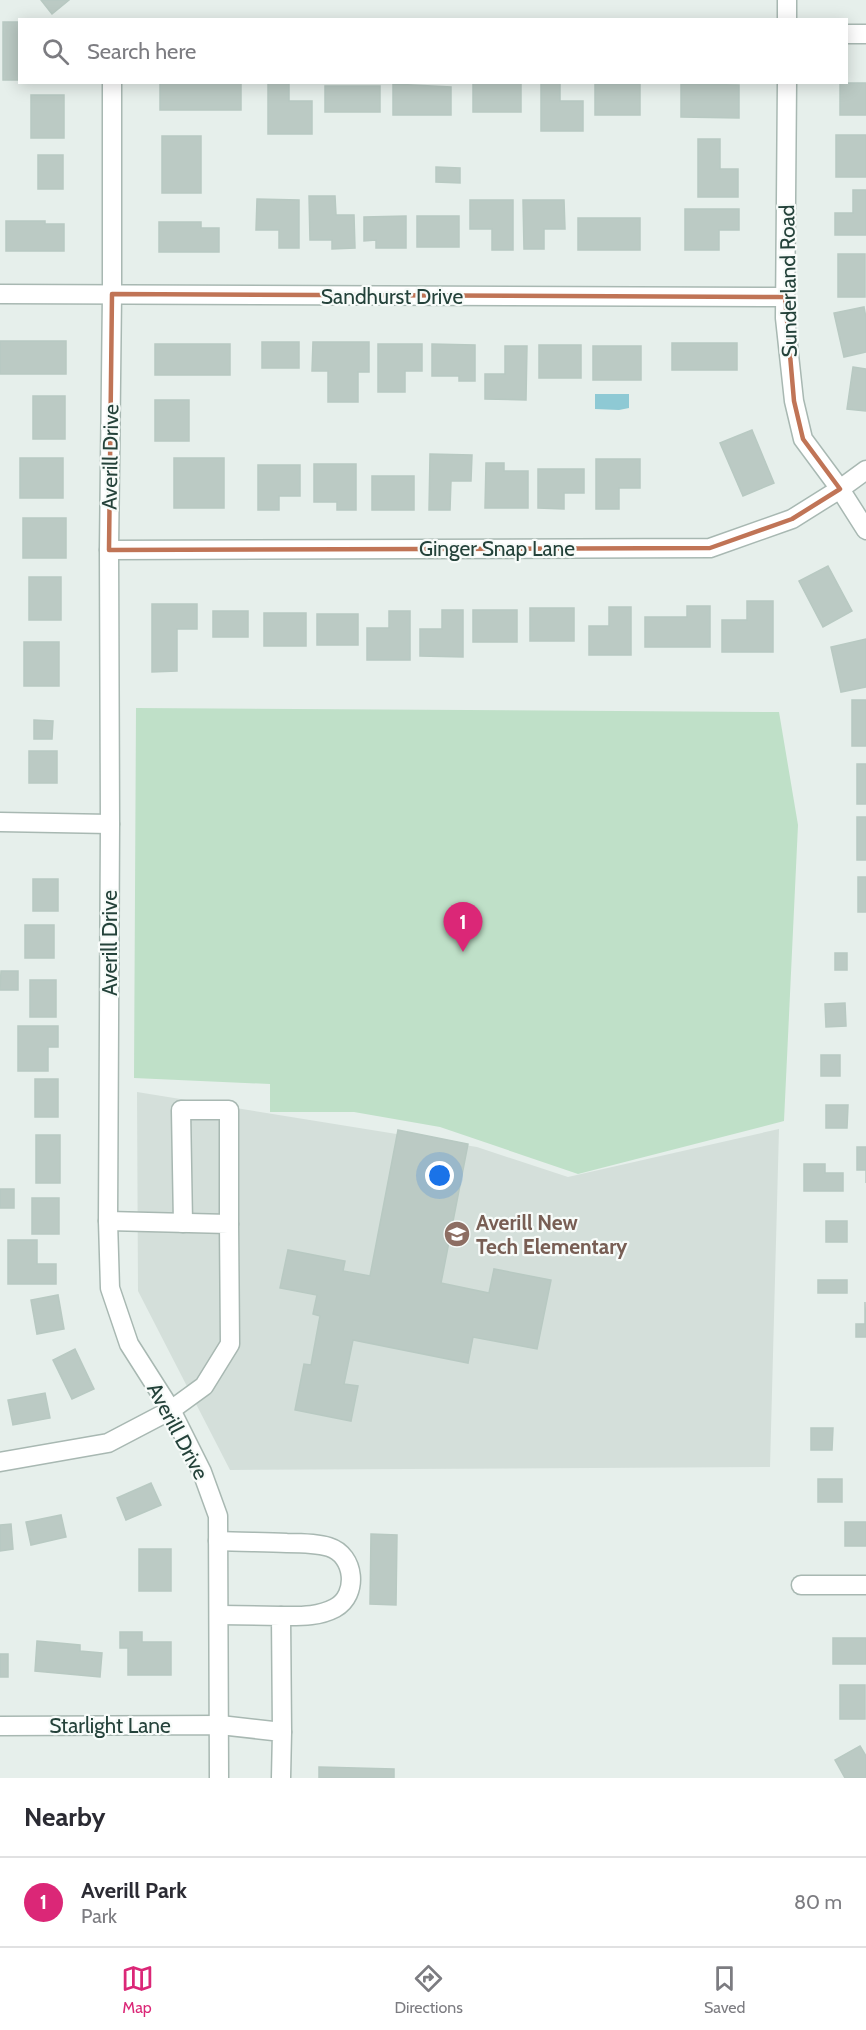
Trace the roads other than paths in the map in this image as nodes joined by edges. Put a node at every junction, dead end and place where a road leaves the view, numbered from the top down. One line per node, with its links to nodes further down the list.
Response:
1 (787, 0): 2 (street)
2 (787, 18)
3 (848, 34): 4 (street)
4 (866, 34)
5 (112, 84): 8 (street, Averill Drive)
6 (787, 84): 9 (street, Sunderland Road)
7 (0, 294): 8 (street, Sandhurst Drive)
8 (112, 294): 9 (street, Sandhurst Drive); 13 (street, Averill Drive)
9 (785, 297): 11 (street, Sunderland Road)
10 (866, 470): 11 (street, Ginger Snap Lane)
11 (840, 489): 12 (street, Sunderland Road); 13 (street, Ginger Snap Lane)
12 (866, 530)
13 (109, 550): 15 (street, Averill Drive)
14 (0, 822): 15 (street)
15 (110, 824): 16 (street, Averill Drive)
16 (108, 1221): 17 (street); 19 (street, Averill Drive)
17 (183, 1223): 18 (street); 18 (street)
18 (229, 1224): 19 (street)
19 (171, 1410): 20 (street); 21 (street, Averill Drive)
20 (0, 1462)
21 (218, 1541): 24 (street, Averill Drive); 25 (street)
22 (801, 1585): 23 (street)
23 (866, 1585)
24 (219, 1615): 25 (street); 26 (street, Averill Drive)
25 (281, 1616): 28 (street)
26 (220, 1725): 27 (street, Starlight Lane); 28 (street, Starlight Lane); 29 (street, Averill Drive)
27 (0, 1726)
28 (282, 1732): 30 (street)
29 (219, 1778)
30 (281, 1778)

